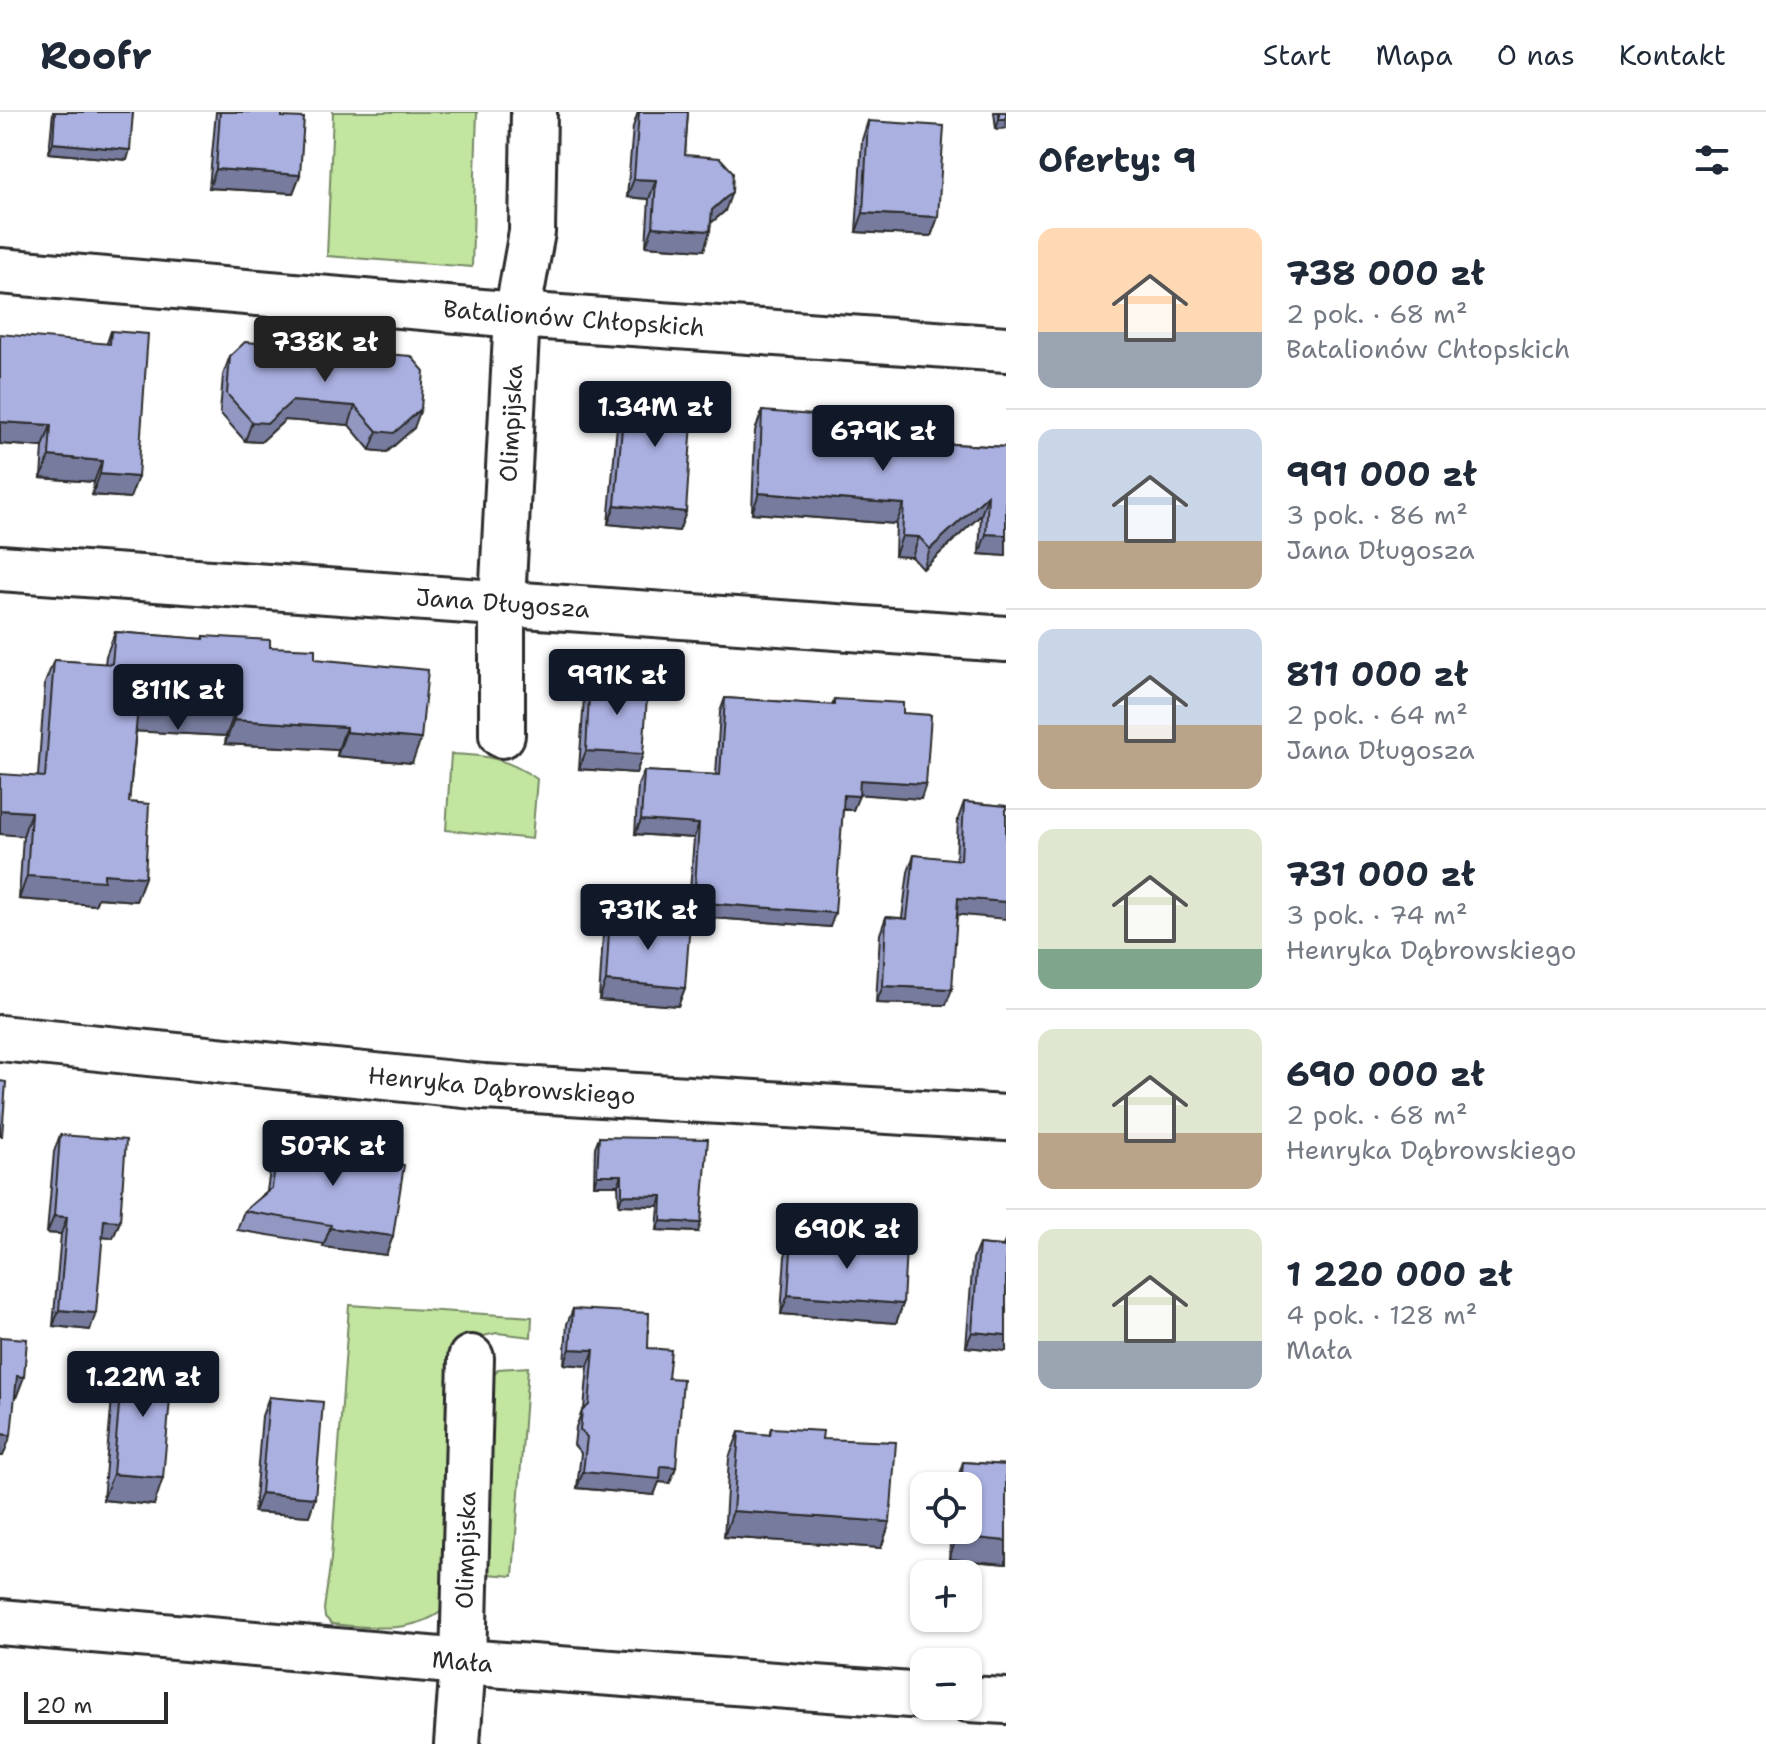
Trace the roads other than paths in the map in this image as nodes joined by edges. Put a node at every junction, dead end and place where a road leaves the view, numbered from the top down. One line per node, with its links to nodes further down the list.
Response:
1 (534, 112): 3 (street, Olimpijska)
2 (0, 271): 3 (street, Batalionów Chłopskich)
3 (517, 315): 4 (street, Batalionów Chłopskich); 6 (street, Olimpijska)
4 (1006, 349)
5 (0, 568): 6 (street, Jana Długosza)
6 (502, 602): 7 (street, Jana Długosza); 8 (street, Olimpijska)
7 (1006, 639)
8 (502, 735)
9 (0, 1038): 10 (street, Henryka Dąbrowskiego)
10 (1006, 1118)
11 (471, 1358): 13 (street, Olimpijska)
12 (0, 1622): 13 (street, Mała)
13 (463, 1662): 14 (street, Mała); 17 (street, Olimpijska)
14 (910, 1695)
15 (982, 1700): 16 (street)
16 (1006, 1701)
17 (457, 1744)

